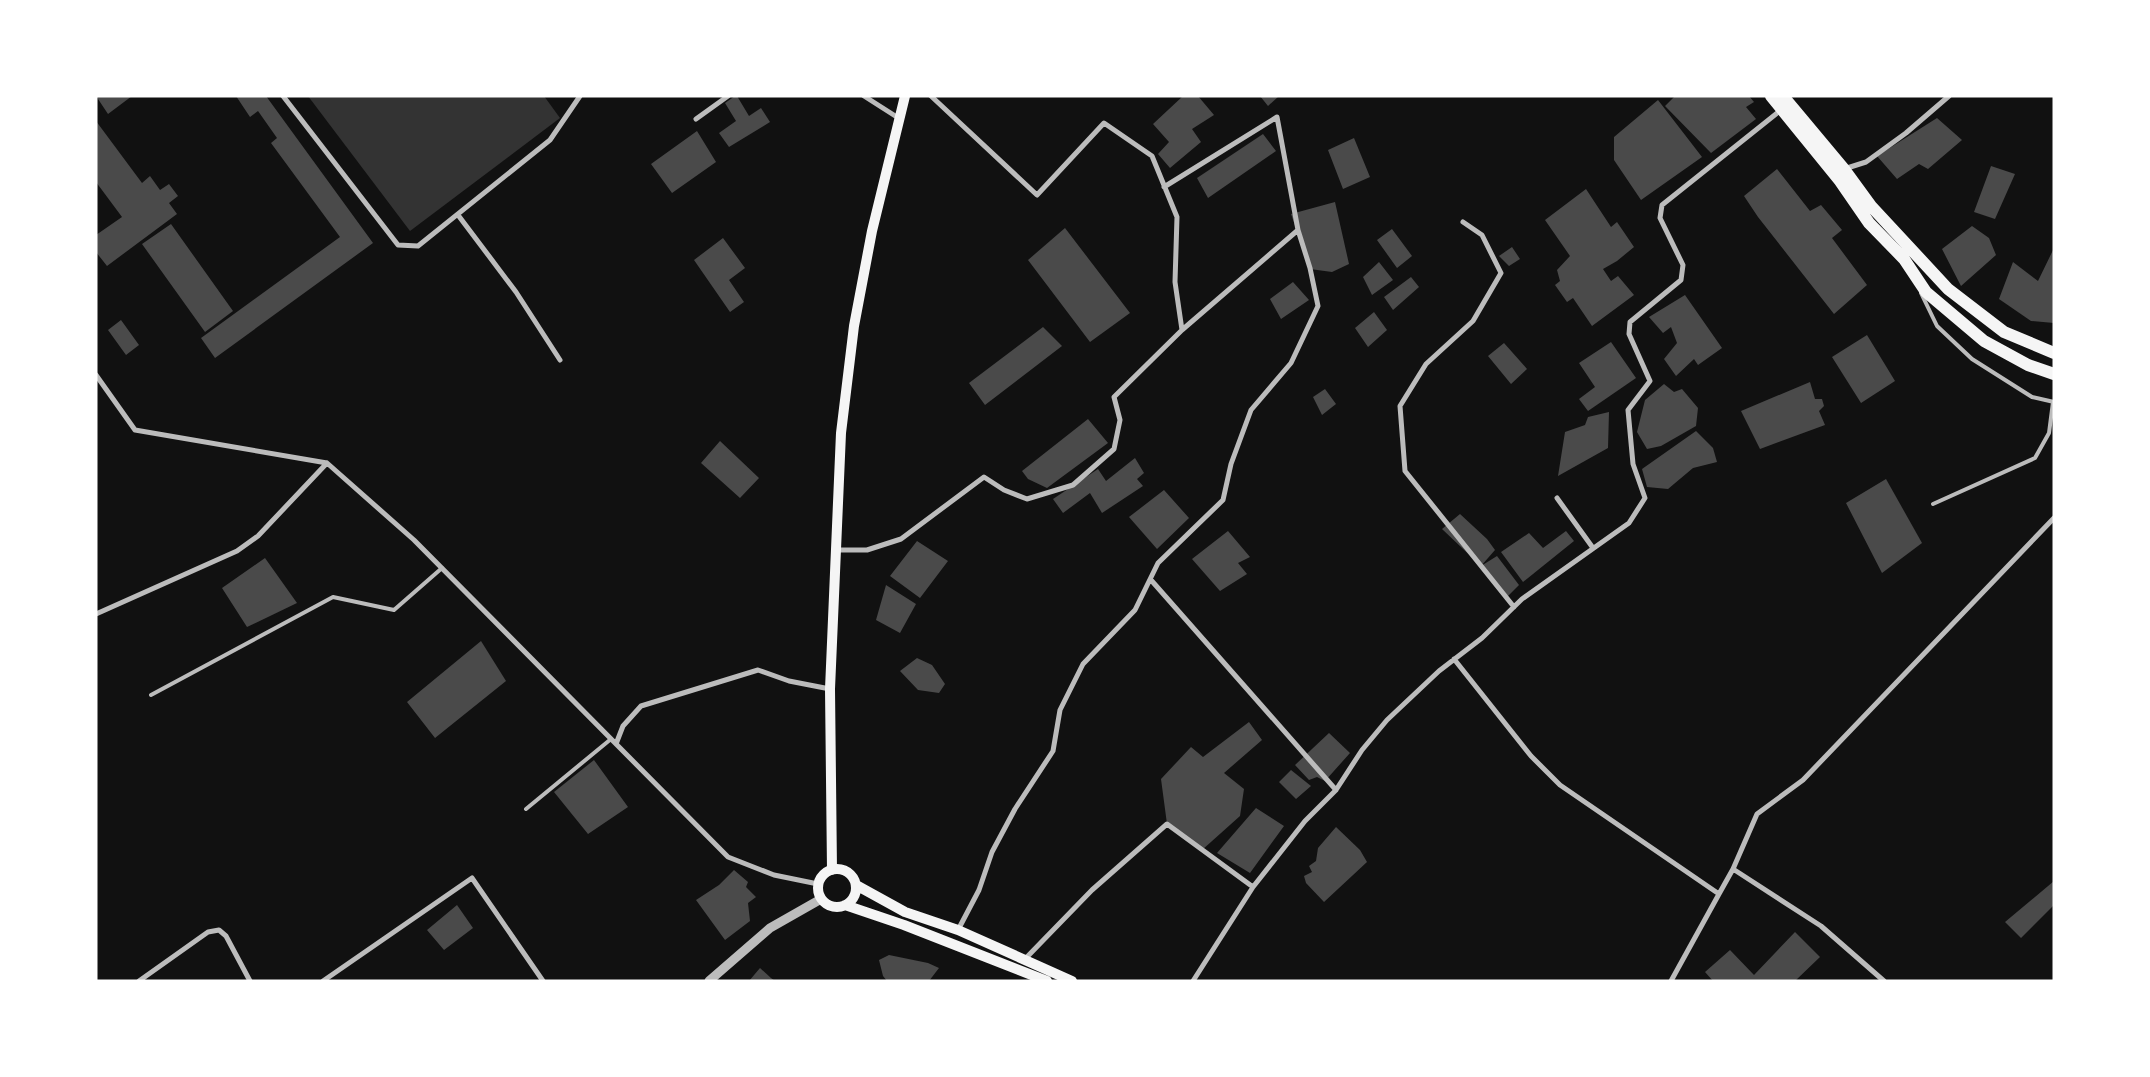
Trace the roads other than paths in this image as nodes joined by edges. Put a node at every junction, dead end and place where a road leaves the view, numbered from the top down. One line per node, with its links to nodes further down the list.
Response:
1 (283, 96): 14 (street)
2 (580, 96): 14 (street)
3 (728, 96): 10 (street)
4 (864, 96): 11 (street)
5 (906, 96): 11 (main road)
6 (931, 96): 13 (street)
7 (1771, 96): 9 (main road)
8 (1949, 96): 12 (street)
9 (1784, 103): 12 (main road); 17 (main road); 28 (street)
10 (696, 119)
11 (900, 119): 29 (main road)
12 (1844, 169): 19 (main road)
13 (1164, 187): 16 (street); 18 (street)
14 (458, 215): 20 (street)
15 (1463, 222): 32 (street)
16 (1298, 230): 18 (street); 31 (street)
17 (1904, 259): 21 (main road); 23 (lane)
18 (1182, 330): 29 (street)
19 (2054, 353)
20 (560, 360)
21 (2054, 374)
22 (96, 375): 24 (street)
23 (2054, 402): 26 (lane)
24 (327, 462): 30 (street); 33 (street)
25 (1557, 498): 28 (street)
26 (1933, 504)
27 (2054, 518): 42 (street)
28 (1593, 548): 32 (street)
29 (836, 550): 35 (main road)
30 (442, 568): 36 (lane); 37 (street)
31 (1151, 580): 39 (street); 49 (street)
32 (1514, 607): 34 (street)
33 (96, 614)
34 (1454, 659): 39 (street); 46 (street)
35 (830, 689): 38 (street); 41 (main road)
36 (151, 695)
37 (611, 739): 38 (street); 40 (lane)
38 (616, 744): 43 (street)
39 (1336, 790): 45 (street)
40 (526, 809)
41 (832, 870): 43 (main road); 44 (main road)
42 (1734, 870): 46 (street); 60 (street)
43 (818, 884): 47 (main road)
44 (856, 885): 48 (main road); 49 (main road)
45 (1253, 887): 50 (street); 58 (street)
46 (1718, 894): 59 (street)
47 (821, 899): 48 (main road); 55 (street)
48 (845, 905): 56 (main road)
49 (958, 930): 50 (main road)
50 (1025, 959): 57 (main road)
51 (139, 981): 52 (street)
52 (250, 981)
53 (323, 981): 54 (street)
54 (543, 981)
55 (709, 981)
56 (1047, 981)
57 (1072, 981)
58 (1193, 981)
59 (1671, 981)
60 (1884, 981)

